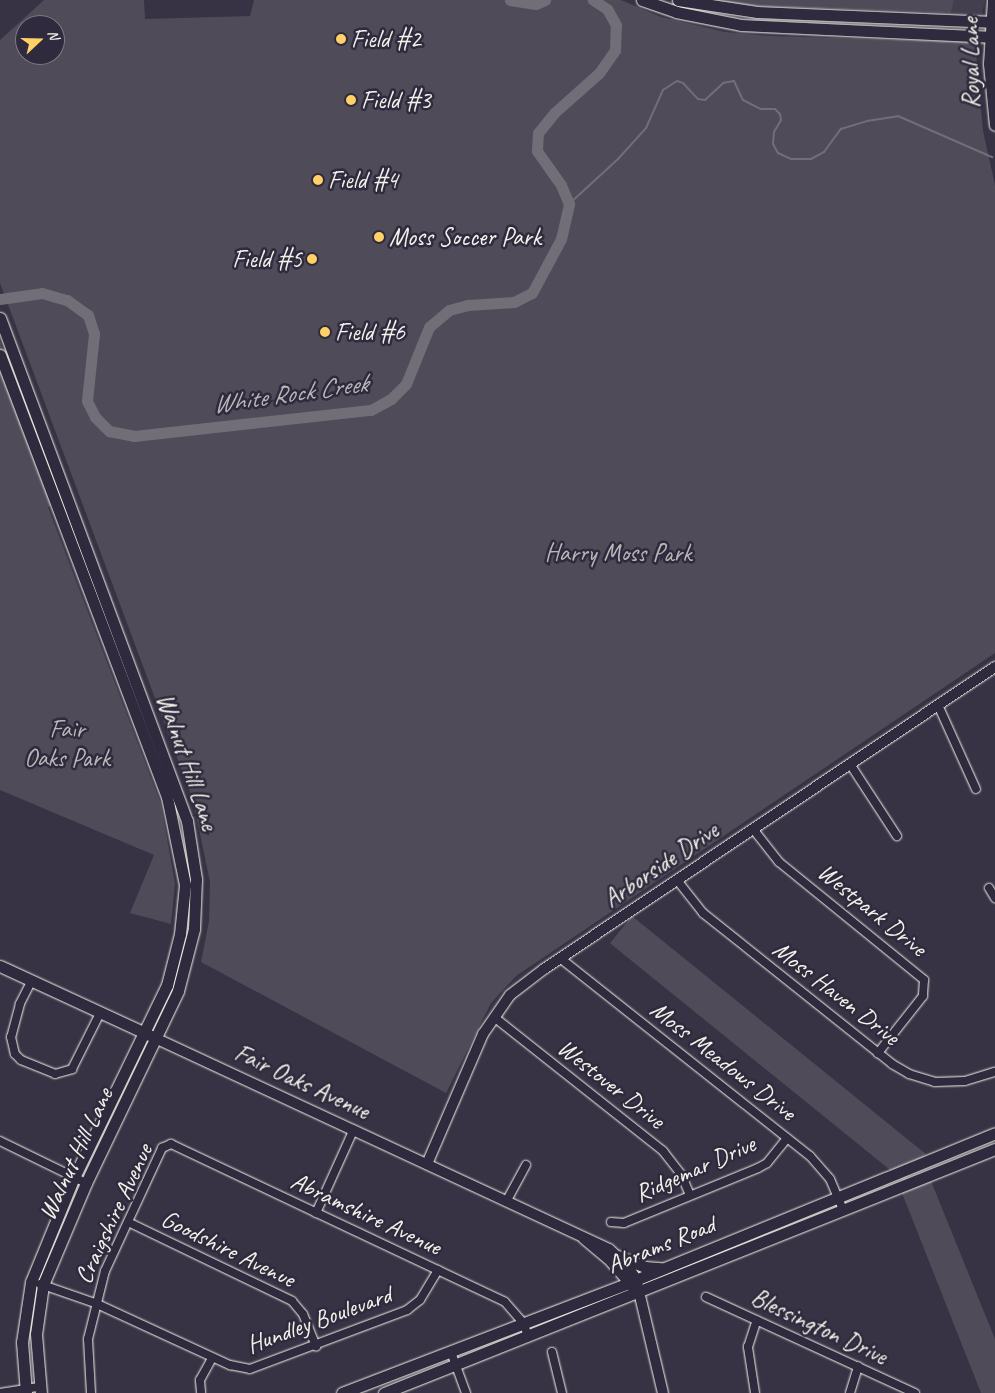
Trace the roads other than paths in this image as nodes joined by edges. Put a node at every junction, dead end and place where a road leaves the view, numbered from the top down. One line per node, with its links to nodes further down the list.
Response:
1 (642, 0): 3 (main road)
2 (993, 0): 5 (main road, Royal Lane)
3 (678, 4): 4 (main road); 6 (main road)
4 (858, 17): 5 (main road); 6 (main road)
5 (993, 22): 7 (main road, Royal Lane)
6 (857, 31): 7 (main road)
7 (992, 37): 8 (main road, Royal Lane)
8 (995, 125)
9 (0, 318): 12 (main road, Walnut Hill Lane)
10 (0, 356): 12 (main road, Walnut Hill Lane)
11 (995, 667): 13 (street, Arborside Drive)
12 (129, 681): 16 (main road, Walnut Hill Lane)
13 (938, 705): 14 (street, Arborside Drive); 15 (street)
14 (850, 764): 17 (street, Arborside Drive); 18 (street)
15 (976, 789)
16 (172, 795): 27 (main road, Walnut Hill Lane); 28 (main road, Walnut Hill Lane)
17 (754, 828): 19 (street, Arborside Drive); 29 (street, Westpark Drive)
18 (897, 836)
19 (676, 880): 22 (street, Arborside Drive); 29 (street, Moss Haven Drive)
20 (989, 888): 21 (street)
21 (995, 898)
22 (560, 958): 26 (street, Arborside Drive); 33 (street, Moss Meadows Drive)
23 (0, 966): 24 (main road, Fair Oaks Avenue)
24 (32, 980): 25 (main road, Fair Oaks Avenue); 25 (street)
25 (100, 1013): 27 (main road, Fair Oaks Avenue)
26 (494, 1017): 37 (street, Arborside Drive); 41 (street, Westover Drive)
27 (143, 1033): 28 (main road, Fair Oaks Avenue); 39 (main road, Walnut Hill Lane)
28 (155, 1038): 31 (street, Fair Oaks Avenue); 40 (main road, Walnut Hill Lane)
29 (878, 1053): 30 (street, Moss Haven Drive)
30 (995, 1072)
31 (353, 1131): 37 (street, Fair Oaks Avenue); 45 (street)
32 (995, 1133): 42 (main road, Abrams Road)
33 (787, 1138): 41 (street, Ridgemar Drive); 42 (street, Moss Meadows Drive)
34 (0, 1141): 39 (street)
35 (171, 1144): 45 (street, Abramshire Avenue); 46 (street, Craigshire Avenue)
36 (995, 1149): 44 (main road, Abrams Road)
37 (427, 1164): 43 (street, Fair Oaks Avenue)
38 (526, 1164): 43 (street)
39 (74, 1177): 40 (street); 53 (main road, Walnut Hill Lane)
40 (86, 1183): 54 (main road, Walnut Hill Lane)
41 (690, 1195): 47 (street, Ridgemar Drive)
42 (838, 1196): 44 (street, Moss Meadows Drive); 50 (main road, Abrams Road)
43 (506, 1202): 48 (street, Fair Oaks Avenue)
44 (843, 1210): 55 (main road, Abrams Road)
45 (316, 1213): 51 (street, Abramshire Avenue)
46 (128, 1222): 57 (street, Craigshire Avenue); 61 (street, Goodshire Avenue)
47 (611, 1222)
48 (584, 1239): 49 (street, Fair Oaks Avenue); 52 (street, Fair Oaks Avenue)
49 (618, 1256): 50 (main road); 52 (street, Fair Oaks Avenue)
50 (665, 1267): 52 (main road, Abrams Road)
51 (438, 1270): 59 (street, Abramshire Avenue); 61 (street, Hundley Boulevard)
52 (632, 1281): 55 (street, Fair Oaks Avenue); 59 (main road, Abrams Road)
53 (31, 1282): 54 (street, Hundley Boulevard); 68 (main road, Walnut Hill Lane)
54 (43, 1285): 57 (street, Hundley Boulevard); 67 (main road, Walnut Hill Lane)
55 (640, 1293): 60 (main road, Abrams Road); 76 (street)
56 (706, 1297): 58 (street, Blessington Drive)
57 (95, 1303): 64 (street, Hundley Boulevard); 71 (street, Craigshire Avenue)
58 (758, 1320): 66 (street, Blessington Drive); 77 (street)
59 (524, 1324): 60 (street, Abramshire Avenue); 62 (main road, Abrams Road)
60 (528, 1337): 65 (main road, Abrams Road)
61 (316, 1346): 64 (street, Hundley Boulevard)
62 (451, 1352): 65 (street); 72 (main road, Abrams Road)
63 (552, 1352): 75 (street)
64 (212, 1358): 69 (street)
65 (456, 1365): 73 (main road, Abrams Road); 74 (street)
66 (858, 1366): 78 (street); 79 (street, Blessington Drive)
67 (40, 1390): 68 (street)
68 (26, 1391): 70 (street)
69 (201, 1392)
70 (0, 1393)
71 (91, 1393)
72 (342, 1393)
73 (384, 1393)
74 (466, 1393)
75 (562, 1393)
76 (663, 1393)
77 (755, 1393)
78 (850, 1393)
79 (915, 1393)

